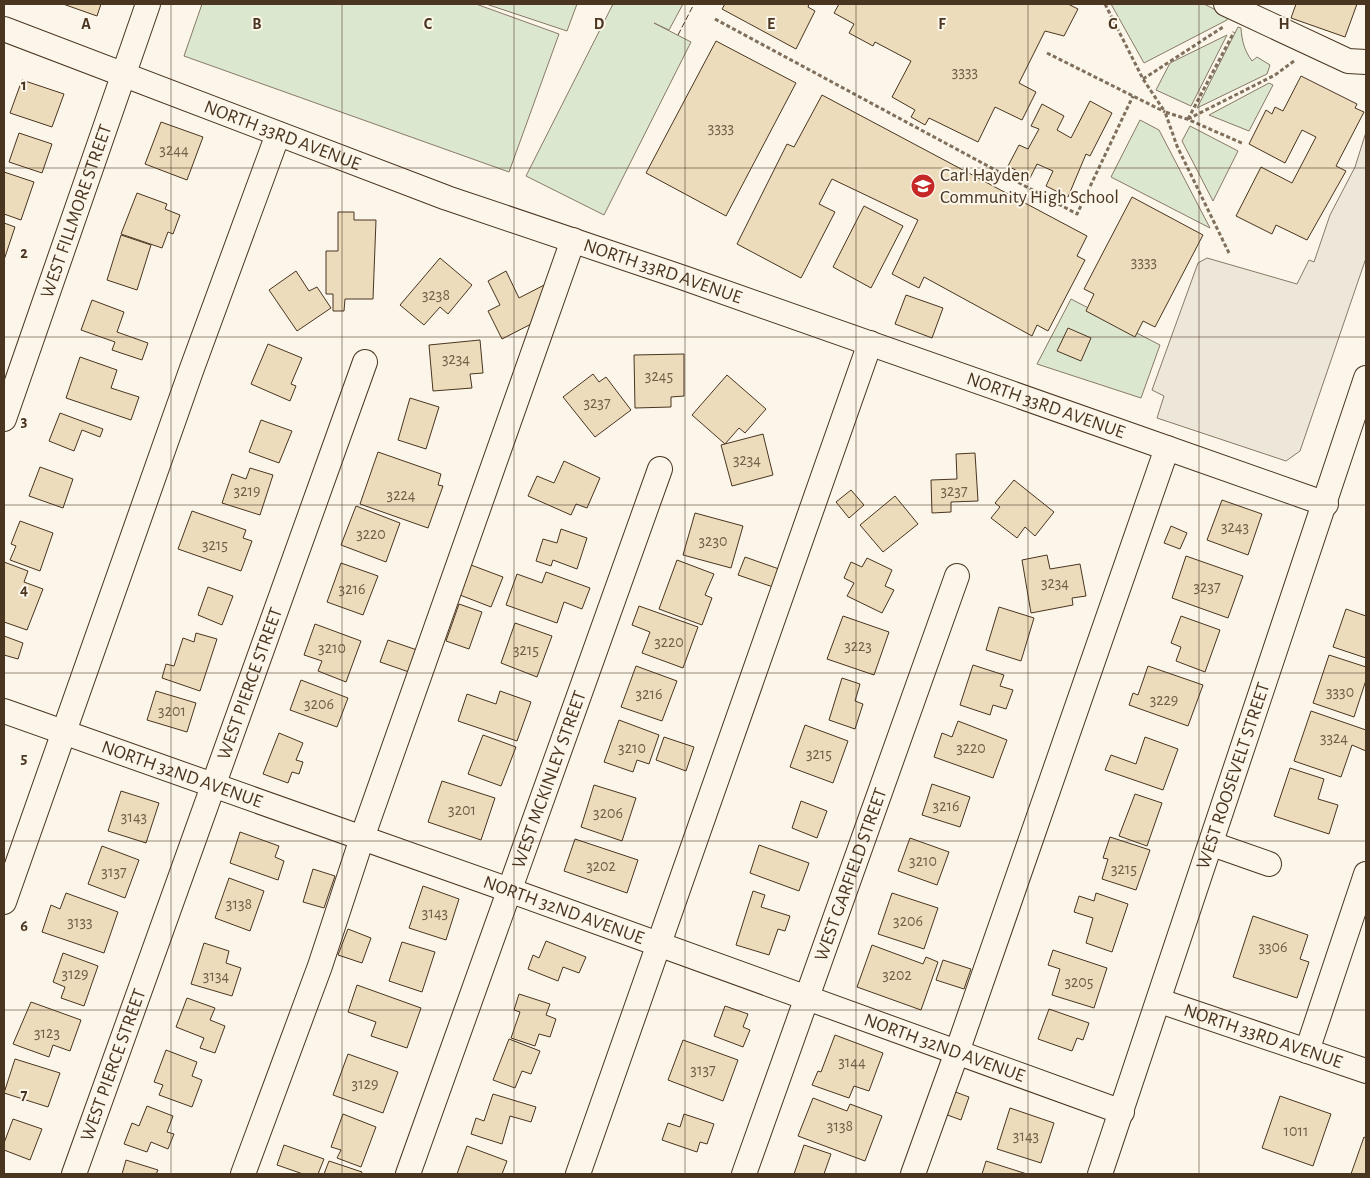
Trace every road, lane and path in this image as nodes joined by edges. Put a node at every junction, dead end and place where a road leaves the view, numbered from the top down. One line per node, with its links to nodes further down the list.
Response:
1 (148, 4): 9 (street, WEST FILLMORE STREET)
2 (1105, 4): 10 (path)
3 (1235, 8): 7 (street); 10 (path); 13 (path)
4 (715, 19): 11 (path)
5 (4, 28): 9 (street, NORTH 33RD AVENUE)
6 (1047, 53): 11 (path)
7 (1366, 62)
8 (1275, 74): 13 (path)
9 (123, 75): 14 (street, NORTH 33RD AVENUE); 21 (street, WEST FILLMORE STREET)
10 (1143, 78): 12 (path)
11 (1133, 96): 12 (path)
12 (1165, 112): 13 (path); 17 (path)
13 (1187, 119): 15 (path)
14 (278, 134): 16 (street, NORTH 33RD AVENUE); 27 (street)
15 (1244, 144)
16 (573, 240): 18 (street, NORTH 33RD AVENUE); 29 (street)
17 (1229, 253)
18 (870, 343): 22 (street, NORTH 33RD AVENUE); 35 (street)
19 (365, 362): 28 (street, WEST PIERCE STREET)
20 (1366, 380): 24 (street, WEST ROOSEVELT STREET)
21 (4, 419)
22 (1166, 448): 24 (street, NORTH 33RD AVENUE); 39 (street)
23 (660, 469): 33 (street, WEST MCKINLEY STREET)
24 (1326, 504): 30 (street, WEST ROOSEVELT STREET)
25 (957, 576): 36 (street, WEST GARFIELD STREET)
26 (4, 711): 27 (street, NORTH 32ND AVENUE)
27 (65, 733): 28 (street, NORTH 32ND AVENUE); 34 (street)
28 (212, 785): 29 (street, NORTH 32ND AVENUE); 42 (street, WEST PIERCE STREET)
29 (362, 838): 33 (street, NORTH 32ND AVENUE); 43 (street)
30 (1212, 844): 31 (street); 37 (street, WEST ROOSEVELT STREET)
31 (1269, 864)
32 (1366, 874): 38 (street)
33 (509, 890): 35 (street, NORTH 32ND AVENUE); 44 (street, WEST MCKINLEY STREET)
34 (4, 902)
35 (659, 945): 36 (street, NORTH 32ND AVENUE); 45 (street)
36 (806, 998): 39 (street, NORTH 32ND AVENUE); 46 (street, WEST GARFIELD STREET)
37 (1160, 1001): 38 (street, NORTH 33RD AVENUE); 41 (street, WEST ROOSEVELT STREET)
38 (1307, 1050): 40 (street, NORTH 33RD AVENUE)
39 (957, 1052): 41 (street, NORTH 32ND AVENUE); 47 (street)
40 (1366, 1071)
41 (1122, 1112): 48 (street, WEST ROOSEVELT STREET)
42 (74, 1174)
43 (243, 1174)
44 (408, 1174)
45 (578, 1174)
46 (744, 1174)
47 (913, 1174)
48 (1100, 1174)

